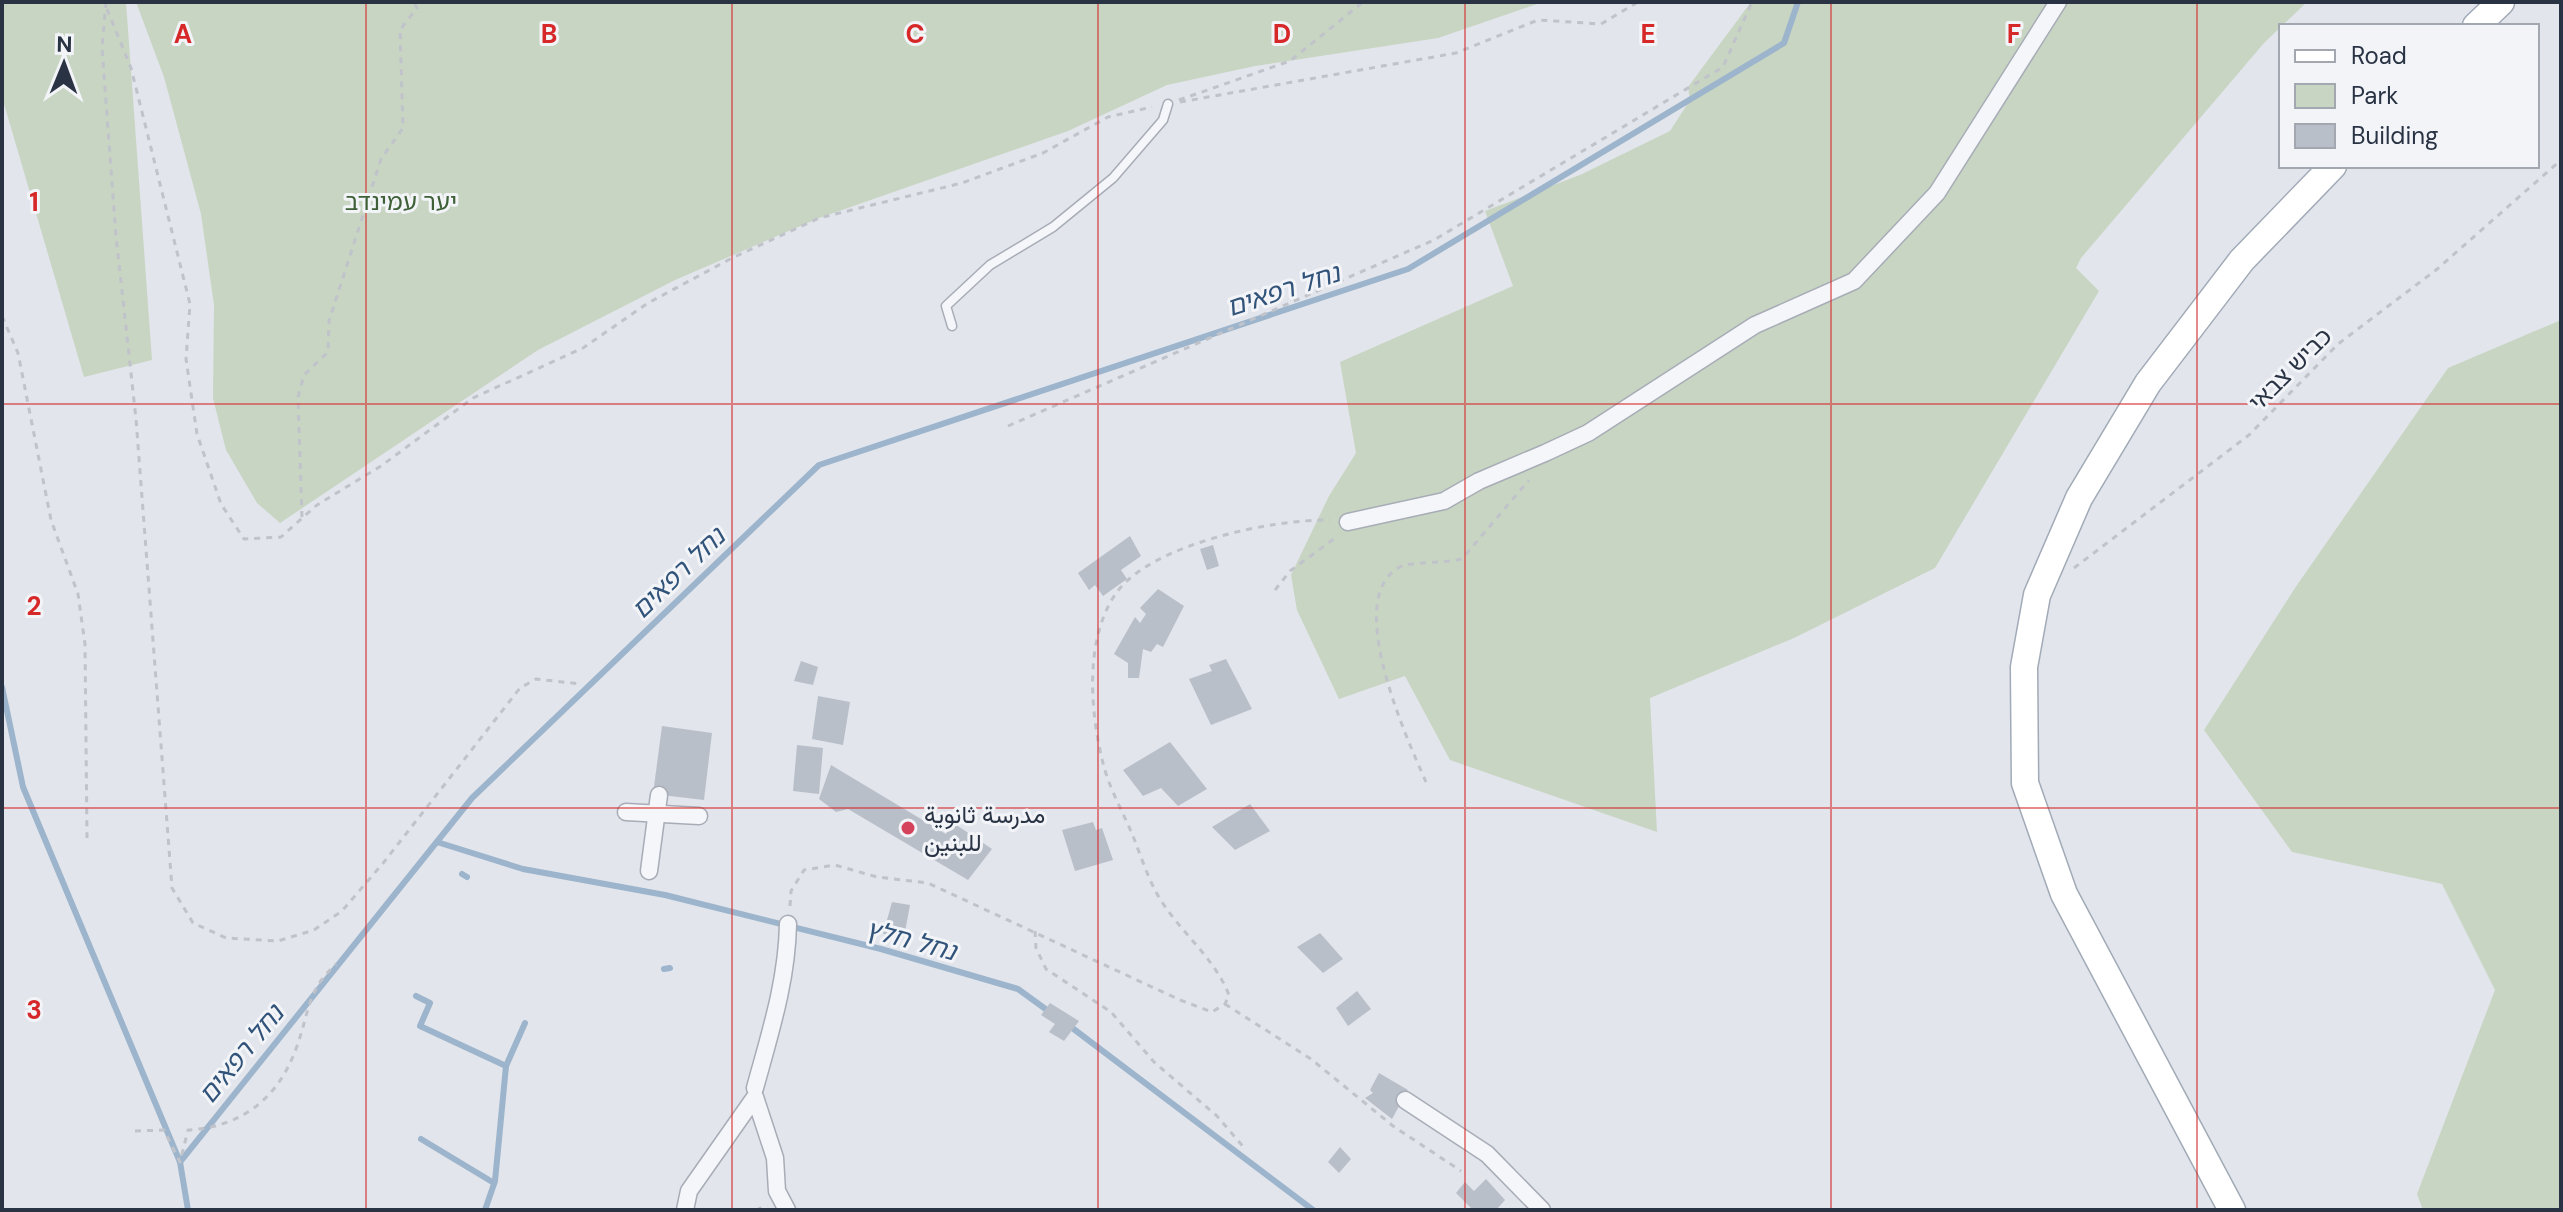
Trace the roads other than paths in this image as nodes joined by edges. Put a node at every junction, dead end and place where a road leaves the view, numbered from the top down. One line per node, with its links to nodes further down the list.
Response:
1 (2058, 2): 7 (street)
2 (2501, 2): 3 (main road)
3 (2478, 24)
4 (1168, 104): 6 (lane)
5 (2331, 168): 19 (main road)
6 (952, 326)
7 (1348, 522)
8 (659, 795): 10 (street)
9 (626, 812): 10 (street)
10 (657, 814): 11 (street); 12 (street)
11 (699, 816)
12 (649, 871)
13 (788, 924): 14 (street)
14 (755, 1088)
15 (1405, 1100): 18 (street)
16 (685, 1210): 17 (street)
17 (787, 1210)
18 (1542, 1210)
19 (2232, 1210)

